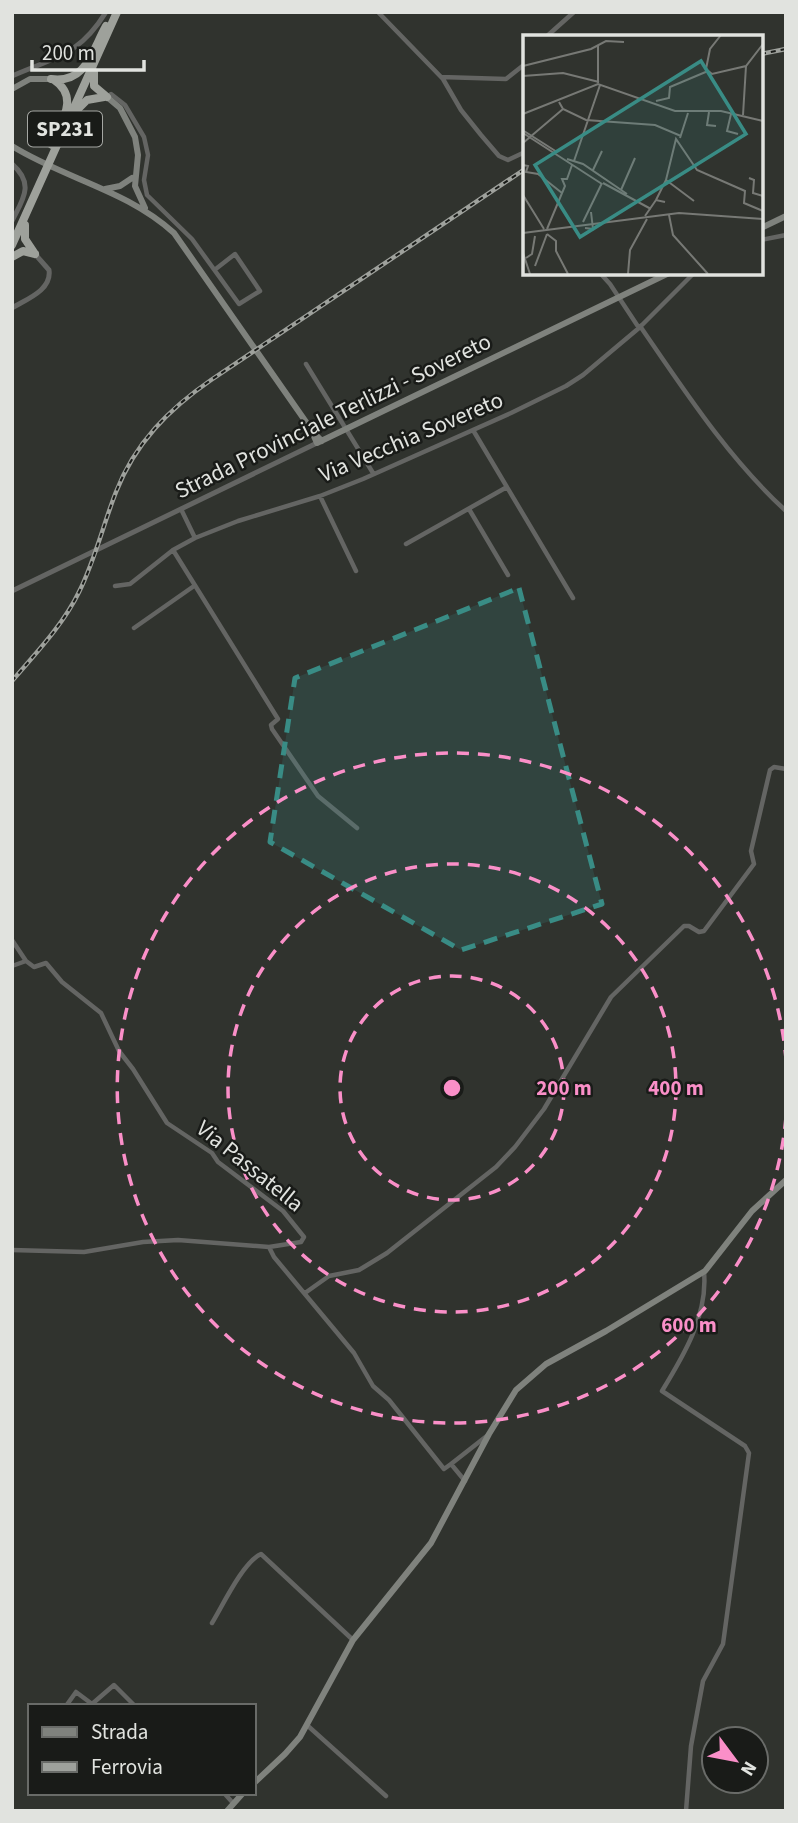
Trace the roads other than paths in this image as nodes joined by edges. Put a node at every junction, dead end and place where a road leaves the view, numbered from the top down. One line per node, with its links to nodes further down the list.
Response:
1 (378, 12): 8 (street)
2 (574, 12): 4 (street)
3 (111, 16): 6 (street); 6 (highway, SP231); 10 (highway, SP231); 12 (highway, SP231)
4 (548, 35)
5 (523, 66): 8 (street)
6 (49, 72): 7 (street); 9 (main road); 12 (highway, SP231)
7 (12, 76)
8 (441, 77): 13 (street)
9 (12, 89)
10 (107, 97): 12 (highway, SP231); 15 (main road); 29 (street)
11 (12, 146): 16 (main road)
12 (52, 152): 17 (highway, SP231); 23 (highway, SP231)
13 (523, 153)
14 (12, 164): 21 (street)
15 (134, 177): 16 (main road); 18 (main road); 19 (main road)
16 (104, 189): 18 (main road)
17 (36, 193): 26 (highway, SP231); 27 (highway)
18 (124, 198): 19 (main road)
19 (147, 211): 39 (main road)
20 (786, 216): 22 (main road)
21 (12, 221)
22 (763, 227)
23 (12, 233)
24 (786, 235): 25 (street)
25 (763, 240)
26 (12, 245)
27 (36, 254): 28 (highway); 34 (street)
28 (12, 257)
29 (216, 268)
30 (602, 275): 33 (street)
31 (664, 275): 33 (main road, Strada Provinciale Terlizzi - Sovereto)
32 (692, 275): 35 (street, Via Vecchia Sovereto)
33 (618, 297): 35 (street); 37 (main road, Strada Provinciale Terlizzi - Sovereto)
34 (12, 308)
35 (639, 327): 38 (street, Via Vecchia Sovereto); 45 (street)
36 (306, 364): 37 (street)
37 (347, 429): 39 (main road, Strada Provinciale Terlizzi - Sovereto); 40 (street)
38 (472, 430): 40 (street, Via Vecchia Sovereto); 41 (street)
39 (320, 442): 43 (street, Strada Provinciale Terlizzi - Sovereto)
40 (374, 474): 42 (street, Via Vecchia Sovereto)
41 (507, 487): 44 (street); 54 (street)
42 (320, 496): 46 (street, Via Vecchia Sovereto); 49 (street)
43 (181, 509): 46 (street); 53 (street, Strada Provinciale Terlizzi - Sovereto)
44 (469, 509): 47 (street); 50 (street)
45 (786, 511)
46 (195, 538): 48 (street, Via Vecchia Sovereto)
47 (406, 544)
48 (173, 550): 51 (street, Via Vecchia Sovereto); 52 (street)
49 (356, 571)
50 (508, 575)
51 (115, 586)
52 (194, 586): 55 (street); 57 (street)
53 (12, 591)
54 (573, 598)
55 (134, 628)
56 (786, 769): 65 (street)
57 (356, 828)
58 (12, 940): 59 (street)
59 (26, 961): 60 (street); 62 (street, Via Passatella)
60 (12, 966)
61 (786, 1180): 64 (main road)
62 (269, 1247): 63 (street, Via Passatella); 65 (street)
63 (12, 1250)
64 (704, 1272): 66 (main road); 82 (street)
65 (305, 1293): 67 (street)
66 (489, 1434): 67 (street); 68 (main road)
67 (451, 1464): 68 (street)
68 (465, 1482): 70 (main road)
69 (212, 1623): 70 (street)
70 (353, 1640): 75 (main road)
71 (67, 1704): 73 (street)
72 (92, 1704): 74 (street)
73 (92, 1704)
74 (133, 1704)
75 (308, 1726): 76 (main road); 79 (street)
76 (256, 1781)
77 (226, 1795): 80 (street)
78 (241, 1795): 80 (main road)
79 (386, 1796)
80 (233, 1803): 81 (main road)
81 (227, 1811)
82 (686, 1811)

